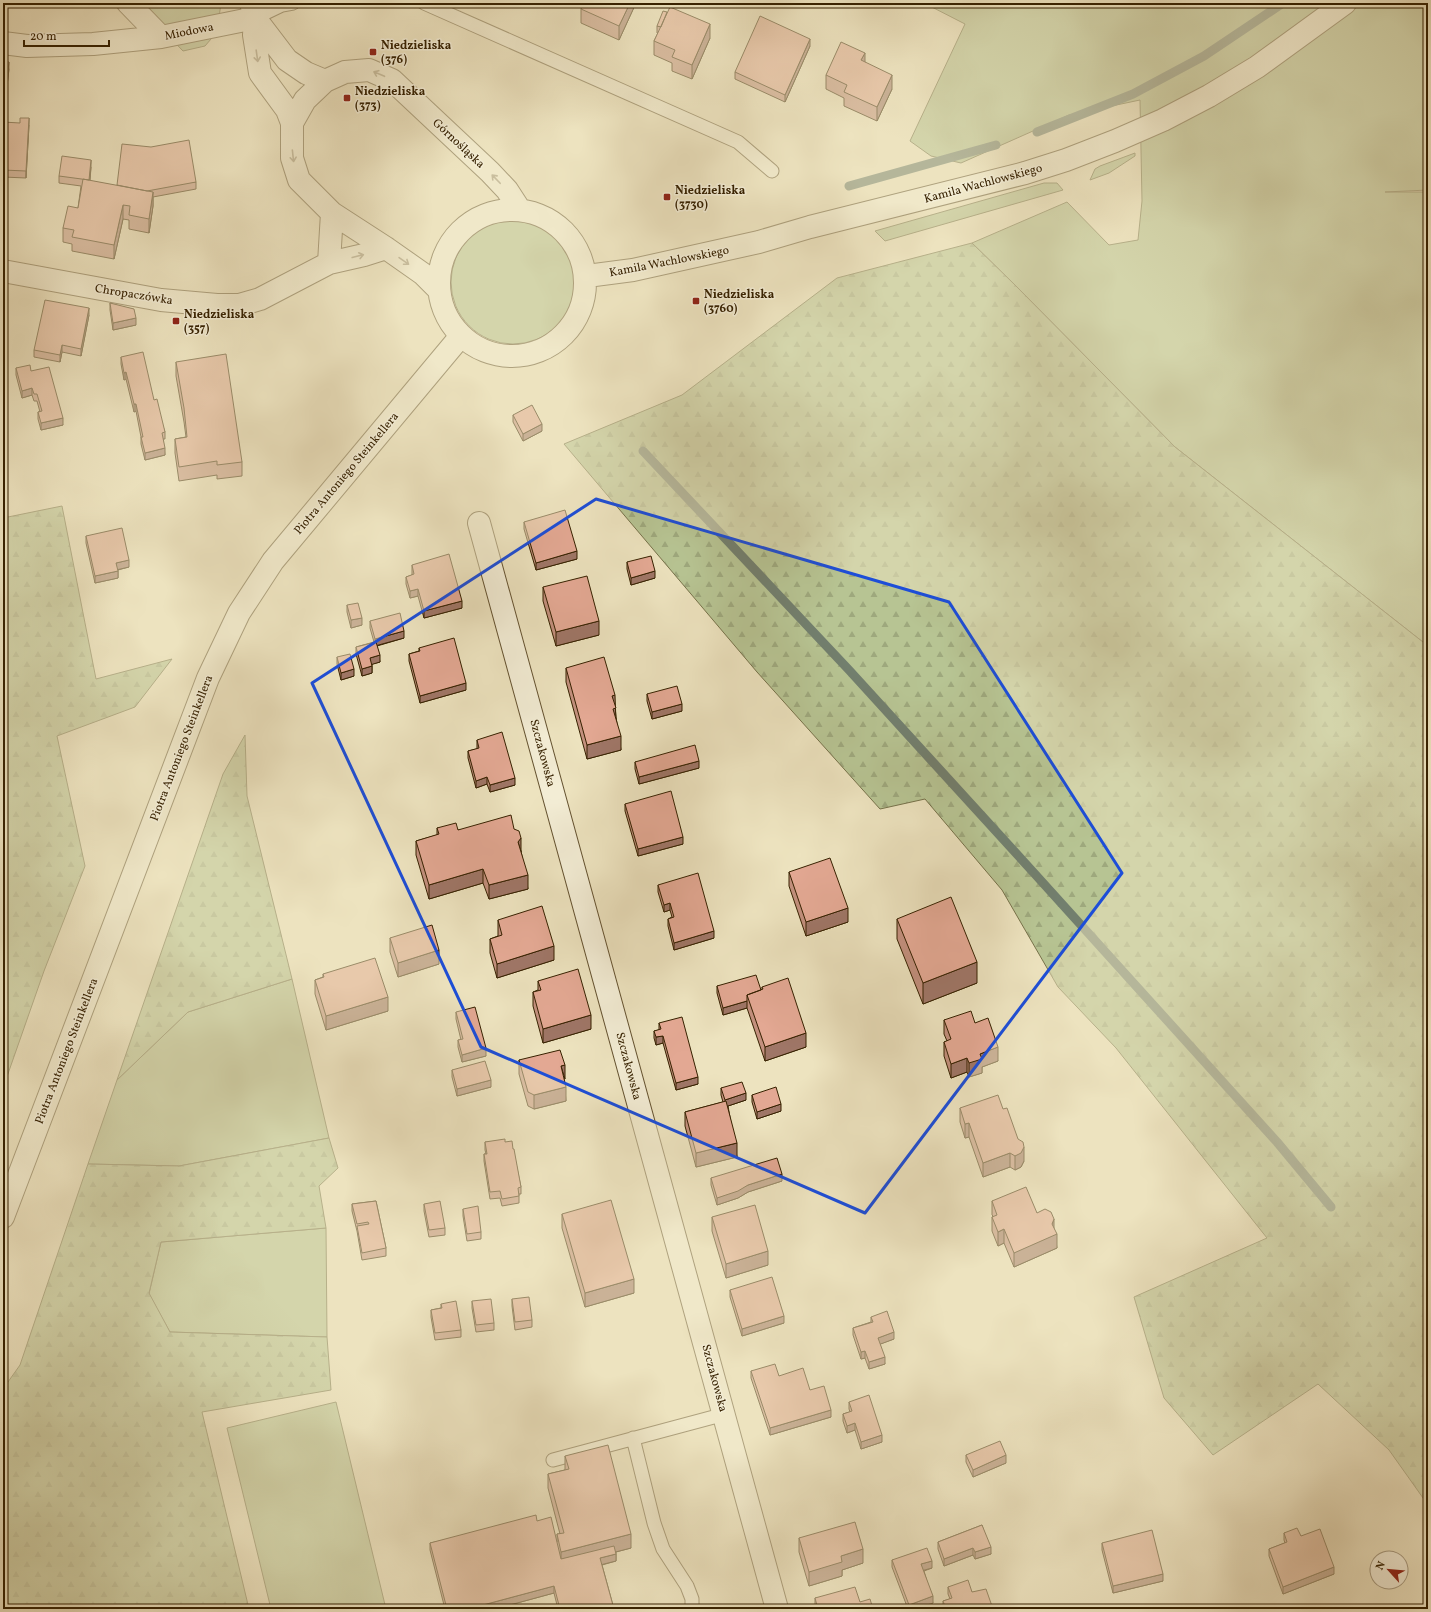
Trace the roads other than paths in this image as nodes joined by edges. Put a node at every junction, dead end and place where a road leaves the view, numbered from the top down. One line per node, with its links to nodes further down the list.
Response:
1 (128, 3): 6 (street)
2 (293, 3): 5 (lane)
3 (424, 3): 10 (lane)
4 (1345, 3): 16 (street, Kamila Wachlowskiego)
5 (253, 10): 6 (street, Miodowa); 8 (street); 9 (street, Górnośląska, one-way to 9)
6 (161, 37): 7 (street, Miodowa)
7 (3, 43)
8 (325, 81): 9 (street, Górnośląska); 11 (street, Górnośląska, one-way to 8)
9 (292, 124): 12 (street, Górnośląska, one-way to 12)
10 (772, 171)
11 (520, 210): 16 (street); 17 (street)
12 (332, 213): 13 (street, Górnośląska); 14 (street)
13 (386, 248): 14 (street, Chropaczówka, one-way to 13); 17 (street, Górnośląska, one-way to 17)
14 (329, 263): 15 (street, Chropaczówka)
15 (3, 271)
16 (587, 276): 18 (street)
17 (438, 289): 18 (street)
18 (460, 337): 20 (street, Piotra Antoniego Steinkellera)
19 (479, 523): 21 (street, Szczakowska)
20 (3, 1217)
21 (724, 1414): 22 (lane); 25 (street, Szczakowska)
22 (633, 1438): 23 (lane); 24 (lane)
23 (553, 1460)
24 (692, 1609)
25 (777, 1609)

